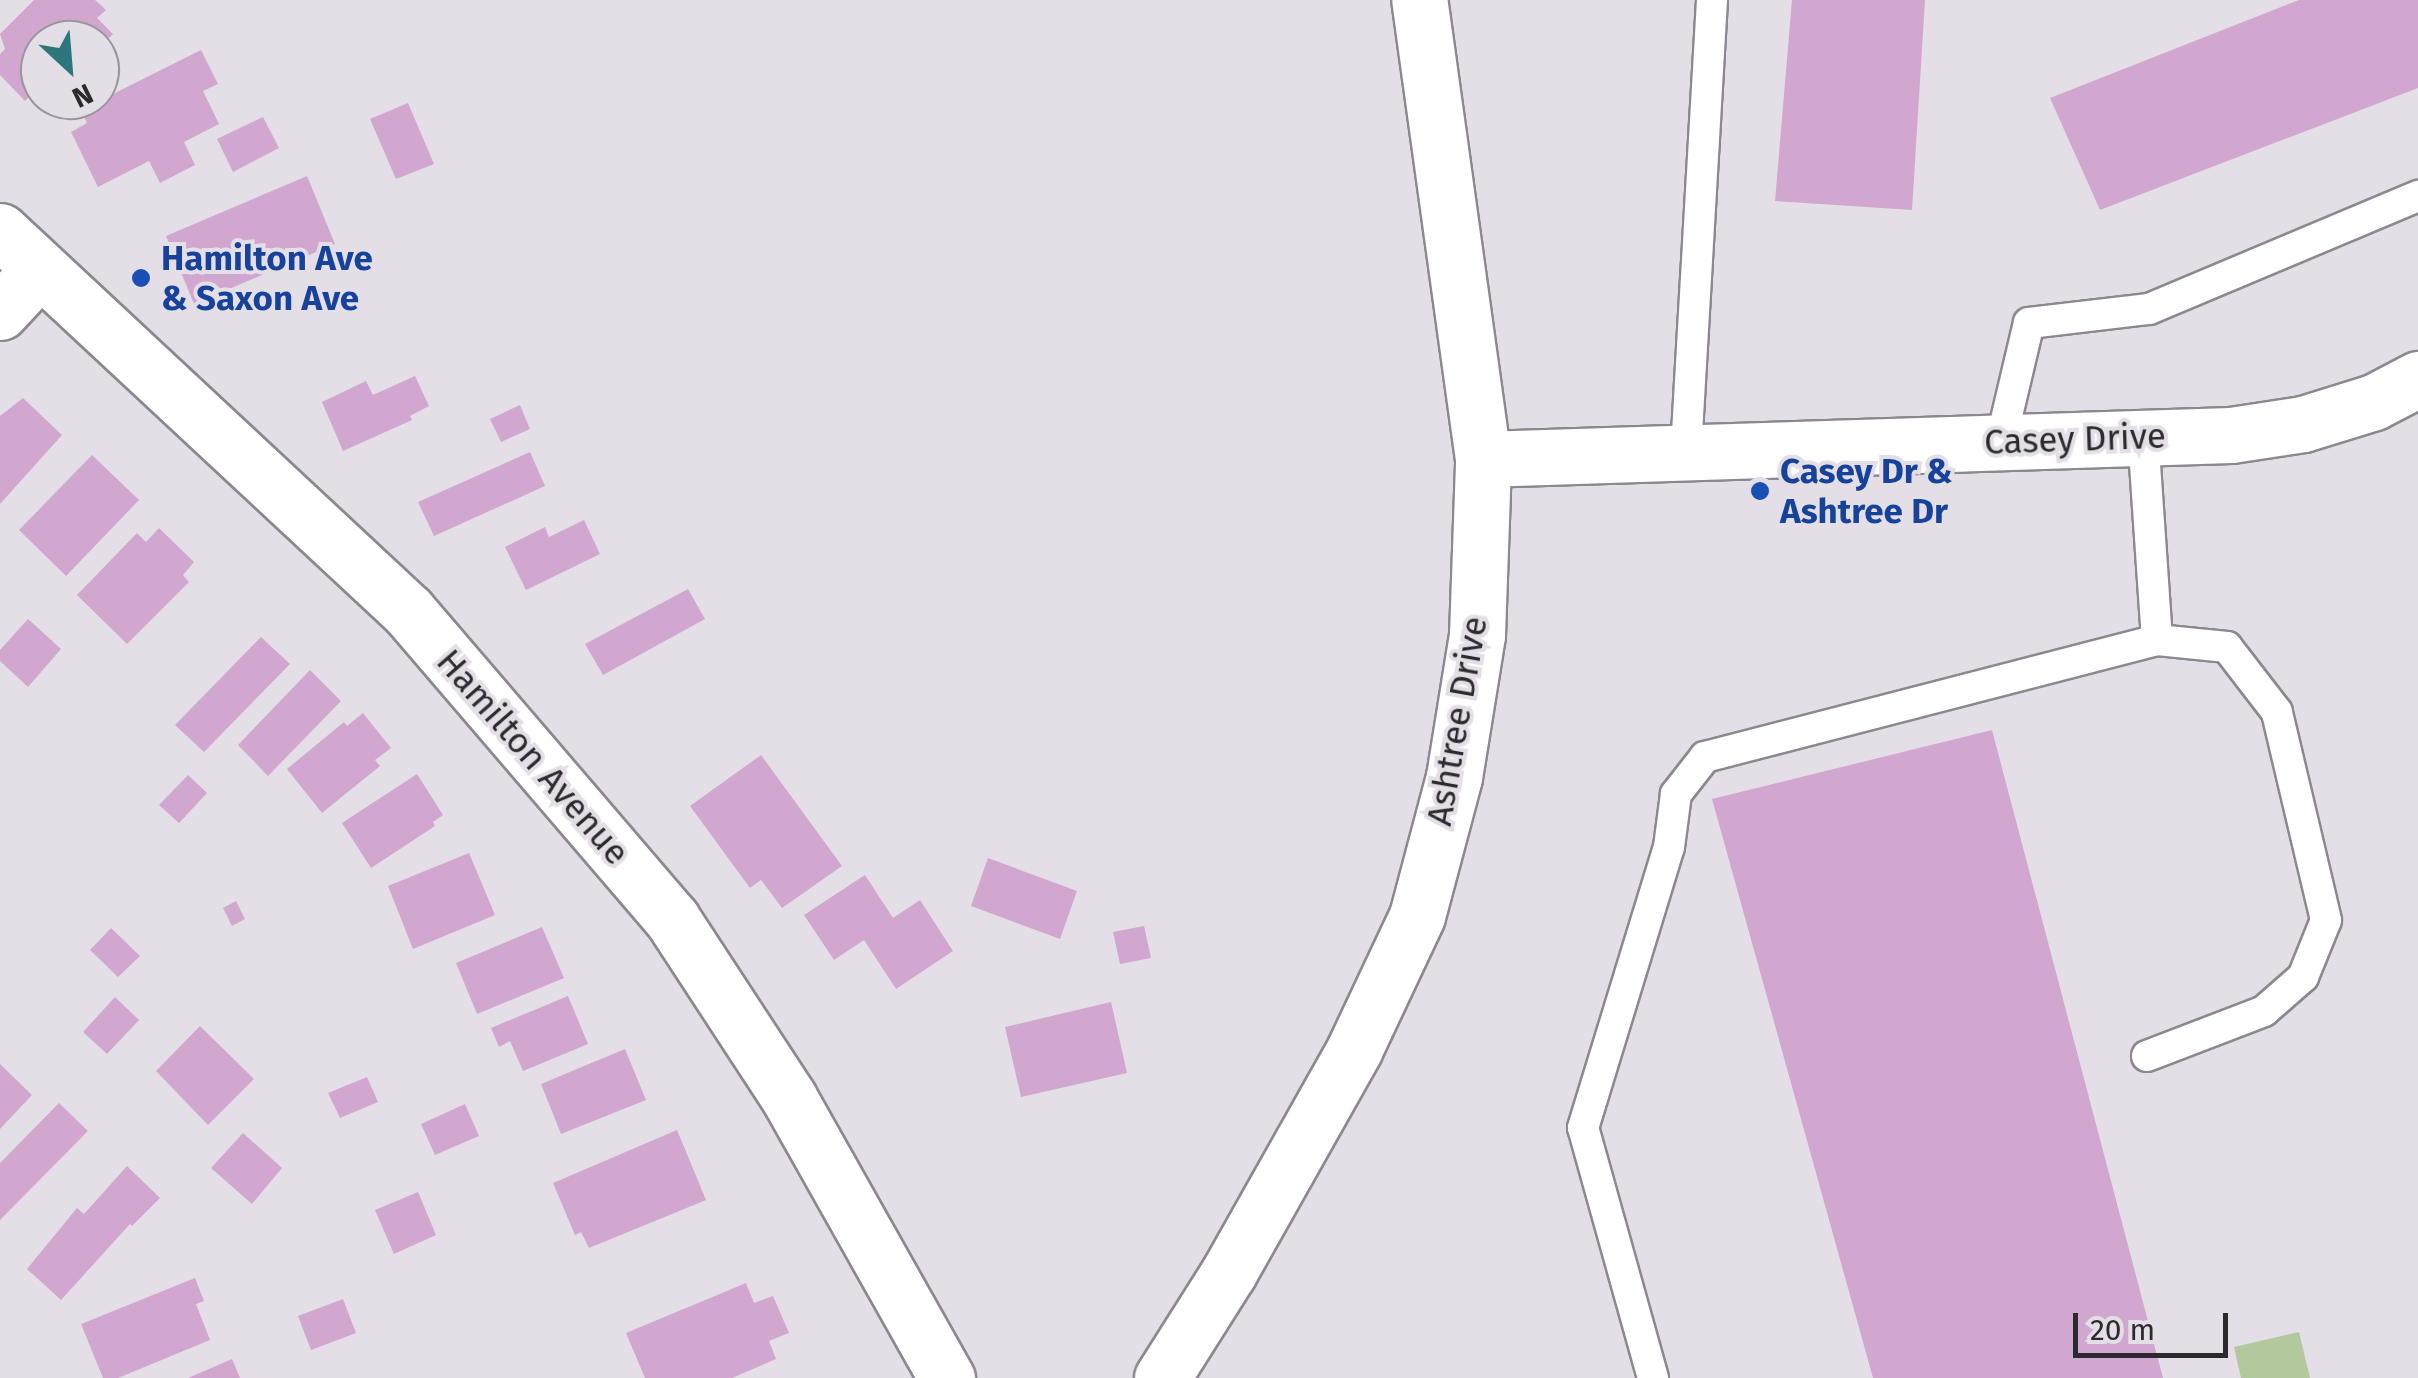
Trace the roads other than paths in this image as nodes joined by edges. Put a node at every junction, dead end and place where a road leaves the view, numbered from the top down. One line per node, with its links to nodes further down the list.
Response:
1 (1419, 0): 11 (street, Ashtree Drive)
2 (1712, 0): 10 (lane)
3 (2418, 196): 9 (lane)
4 (0, 231): 5 (street, Hamilton Avenue)
5 (39, 270): 6 (street); 14 (street, Hamilton Avenue)
6 (0, 312)
7 (2418, 379): 8 (street, Casey Drive)
8 (2144, 436): 9 (street, Casey Drive); 12 (lane)
9 (2001, 441): 10 (street, Casey Drive)
10 (1686, 452): 11 (street, Casey Drive)
11 (1483, 459): 15 (street, Ashtree Drive)
12 (2157, 640): 13 (lane); 16 (lane)
13 (2147, 1056)
14 (947, 1378)
15 (1162, 1378)
16 (1653, 1378)

